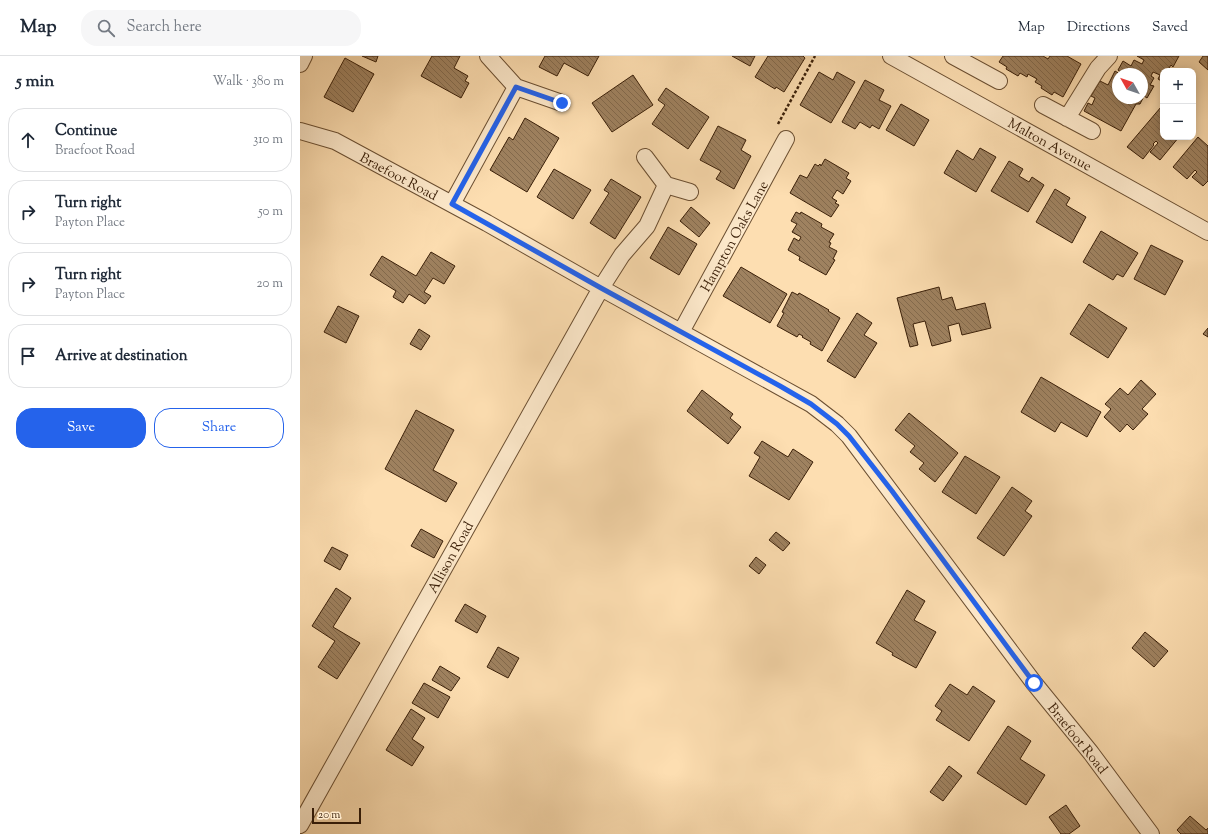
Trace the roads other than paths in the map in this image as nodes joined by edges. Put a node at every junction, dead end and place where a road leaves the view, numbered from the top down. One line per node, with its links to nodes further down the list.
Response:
1 (304, 56): 7 (street)
2 (488, 56): 9 (street)
3 (891, 56): 20 (street, Malton Avenue)
4 (953, 56): 6 (street)
5 (1109, 56): 12 (street)
6 (979, 62): 8 (street)
7 (300, 64)
8 (998, 80)
9 (516, 87): 10 (street); 19 (street)
10 (562, 103)
11 (1043, 105): 12 (street)
12 (1067, 118): 14 (street)
13 (300, 131): 19 (street, Braefoot Road)
14 (1092, 131)
15 (786, 139): 22 (street, Hampton Oaks Lane)
16 (645, 157): 17 (street)
17 (666, 185): 18 (street); 21 (street, Allison Road)
18 (690, 192)
19 (452, 204): 21 (street, Braefoot Road)
20 (1208, 232)
21 (601, 288): 22 (street, Braefoot Road); 23 (street, Allison Road)
22 (681, 332): 24 (street, Braefoot Road)
23 (300, 826)
24 (1151, 834)

